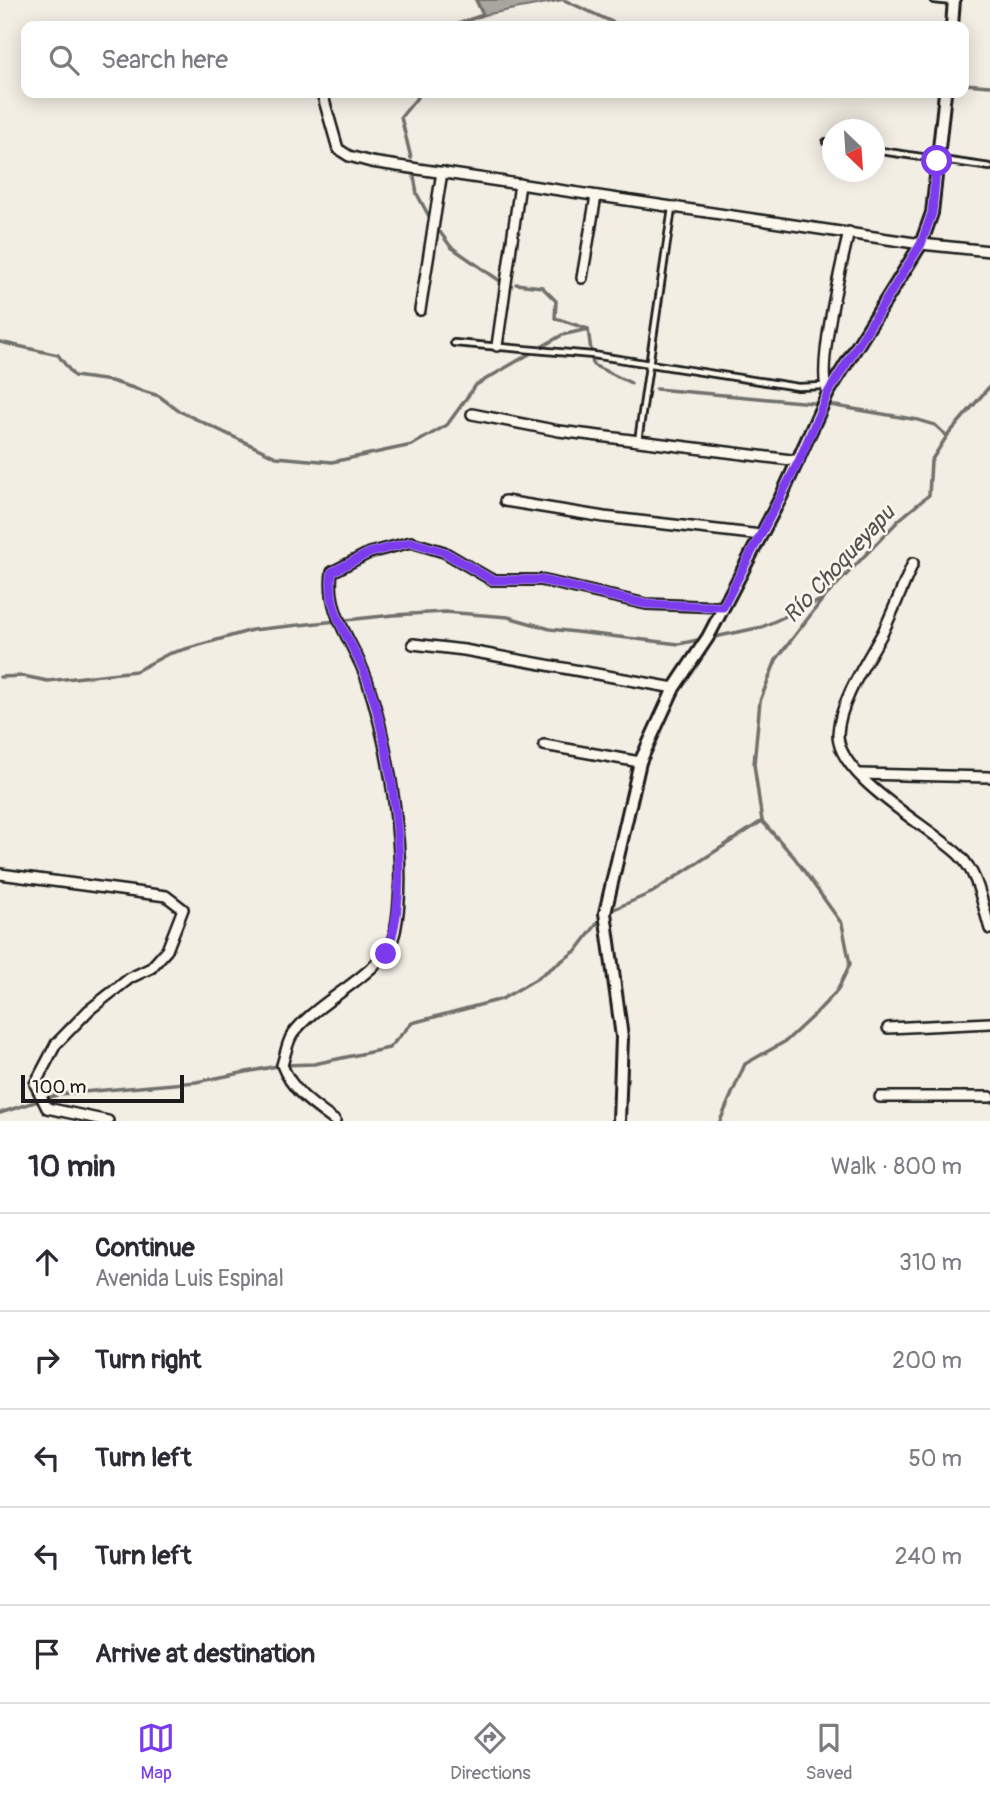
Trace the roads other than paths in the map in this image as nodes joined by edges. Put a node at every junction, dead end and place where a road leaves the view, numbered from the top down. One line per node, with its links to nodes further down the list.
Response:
1 (934, 0): 2 (lane)
2 (954, 1): 3 (street)
3 (952, 21)
4 (323, 98): 9 (street)
5 (944, 98): 7 (street)
6 (885, 152): 7 (lane)
7 (937, 161): 8 (lane); 14 (street)
8 (990, 167)
9 (442, 172): 10 (street); 17 (street)
10 (520, 184): 11 (street); 19 (street)
11 (596, 196): 12 (street); 16 (street)
12 (672, 207): 13 (street); 20 (lane)
13 (849, 232): 14 (street); 21 (street)
14 (921, 244): 15 (street); 21 (street)
15 (990, 251)
16 (583, 278)
17 (420, 310)
18 (454, 343): 19 (lane)
19 (497, 346): 20 (lane)
20 (649, 364): 21 (lane); 23 (lane)
21 (826, 389): 24 (street)
22 (472, 414): 23 (street)
23 (638, 441): 24 (street)
24 (799, 461): 26 (street)
25 (505, 501): 26 (street)
26 (761, 535): 28 (street)
27 (913, 563): 33 (street)
28 (723, 607): 30 (street); 42 (street)
29 (413, 644): 30 (street)
30 (674, 688): 32 (street)
31 (544, 745): 32 (street)
32 (640, 762): 43 (street)
33 (860, 774): 34 (street); 36 (street)
34 (989, 778)
35 (0, 874): 41 (street)
36 (990, 929)
37 (990, 1023): 38 (street)
38 (887, 1028)
39 (880, 1097): 40 (street)
40 (990, 1097)
41 (108, 1121)
42 (335, 1121)
43 (619, 1121)

